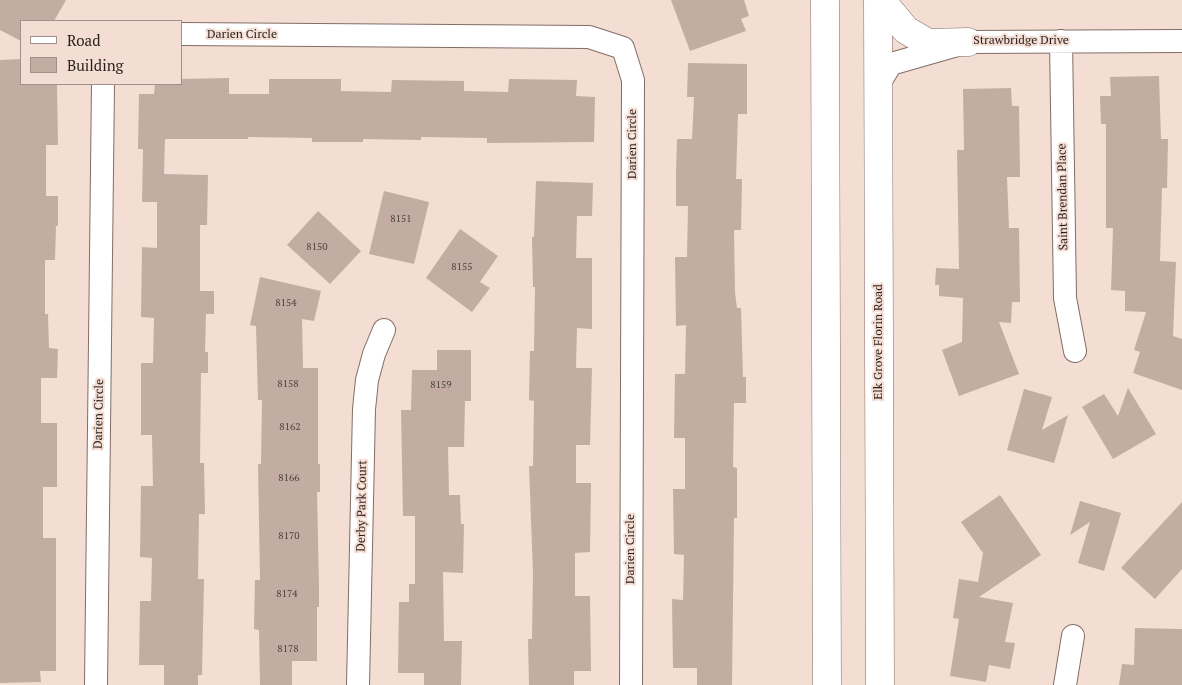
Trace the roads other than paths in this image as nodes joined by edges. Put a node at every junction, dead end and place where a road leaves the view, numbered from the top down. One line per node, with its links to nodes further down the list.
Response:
1 (824, 0): 15 (main road)
2 (879, 0): 6 (main road); 8 (main road, Elk Grove Florin Road)
3 (182, 34): 14 (street, Darien Circle)
4 (1061, 41): 5 (street, Strawbridge Drive); 6 (street, Strawbridge Drive); 10 (street, Saint Brendan Place)
5 (1182, 41)
6 (968, 42): 8 (street, Strawbridge Drive)
7 (103, 85): 12 (street, Darien Circle)
8 (877, 87): 16 (main road, Elk Grove Florin Road)
9 (384, 330): 13 (street, Derby Park Court)
10 (1076, 351)
11 (1073, 636): 17 (street)
12 (96, 685)
13 (358, 685)
14 (631, 685)
15 (827, 685)
16 (880, 685)
17 (1065, 685)

